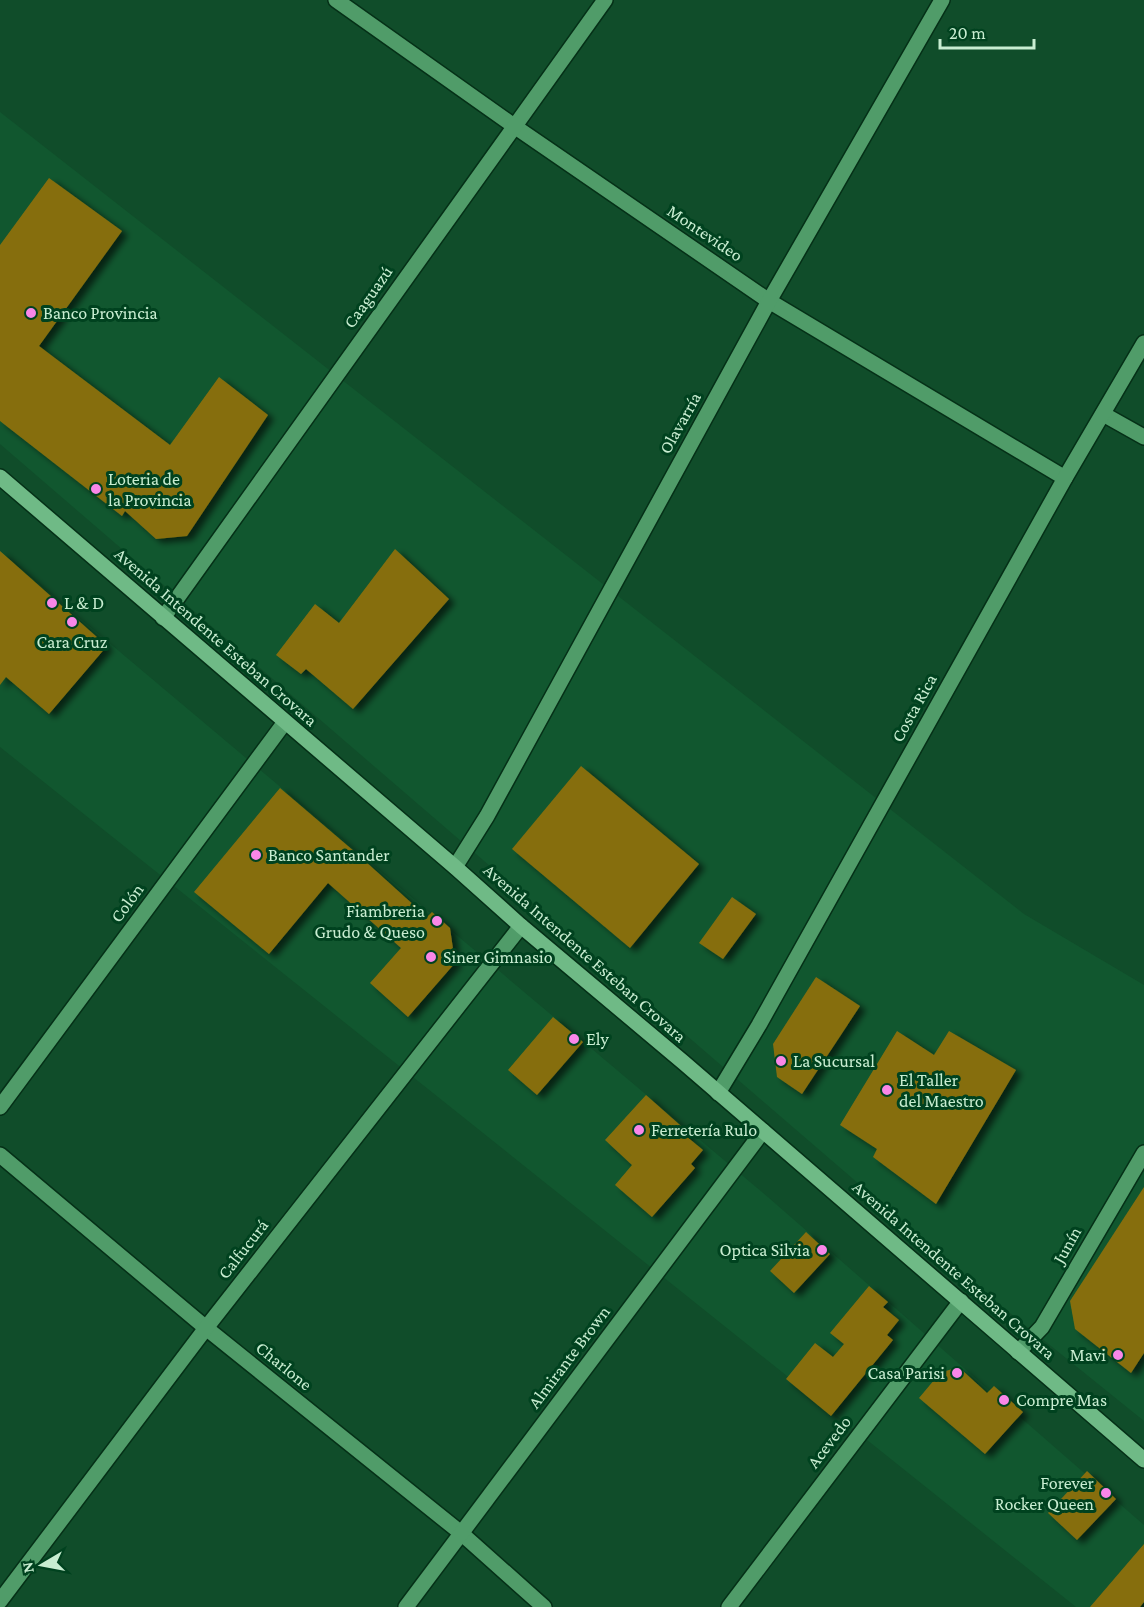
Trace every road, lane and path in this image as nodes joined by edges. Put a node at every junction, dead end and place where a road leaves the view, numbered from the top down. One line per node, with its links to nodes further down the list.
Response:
1 (336, 0): 4 (street, Montevideo)
2 (605, 0): 4 (street, Caaguazú)
3 (942, 0): 5 (street, Olavarría)
4 (514, 126): 5 (street, Montevideo); 11 (street, Caaguazú)
5 (769, 301): 10 (street, Montevideo); 13 (street, Olavarría)
6 (1144, 343): 7 (street, Costa Rica)
7 (1103, 414): 8 (street); 10 (street, Costa Rica)
8 (1144, 437)
9 (0, 477): 11 (main road, Avenida Intendente Esteban Crovara)
10 (1065, 478): 15 (street, Costa Rica)
11 (163, 618): 12 (main road, Avenida Intendente Esteban Crovara)
12 (285, 722): 13 (main road, Avenida Intendente Esteban Crovara); 16 (street, Colón)
13 (455, 867): 14 (main road, Avenida Intendente Esteban Crovara)
14 (521, 926): 15 (main road, Avenida Intendente Esteban Crovara); 21 (street, Calfucurá)
15 (718, 1093): 17 (main road, Avenida Intendente Esteban Crovara)
16 (0, 1107)
17 (763, 1131): 20 (main road, Avenida Intendente Esteban Crovara); 24 (street, Almirante Brown)
18 (1144, 1153): 22 (street, Junín)
19 (0, 1155): 21 (street, Charlone)
20 (961, 1301): 22 (main road, Avenida Intendente Esteban Crovara); 28 (street, Acevedo)
21 (206, 1328): 24 (street, Charlone); 25 (street, Calfucurá)
22 (1018, 1352): 23 (main road, Avenida Intendente Esteban Crovara)
23 (1144, 1460)
24 (461, 1533): 26 (street, Almirante Brown); 27 (street, Charlone)
25 (0, 1601)
26 (406, 1607)
27 (544, 1607)
28 (729, 1607)

